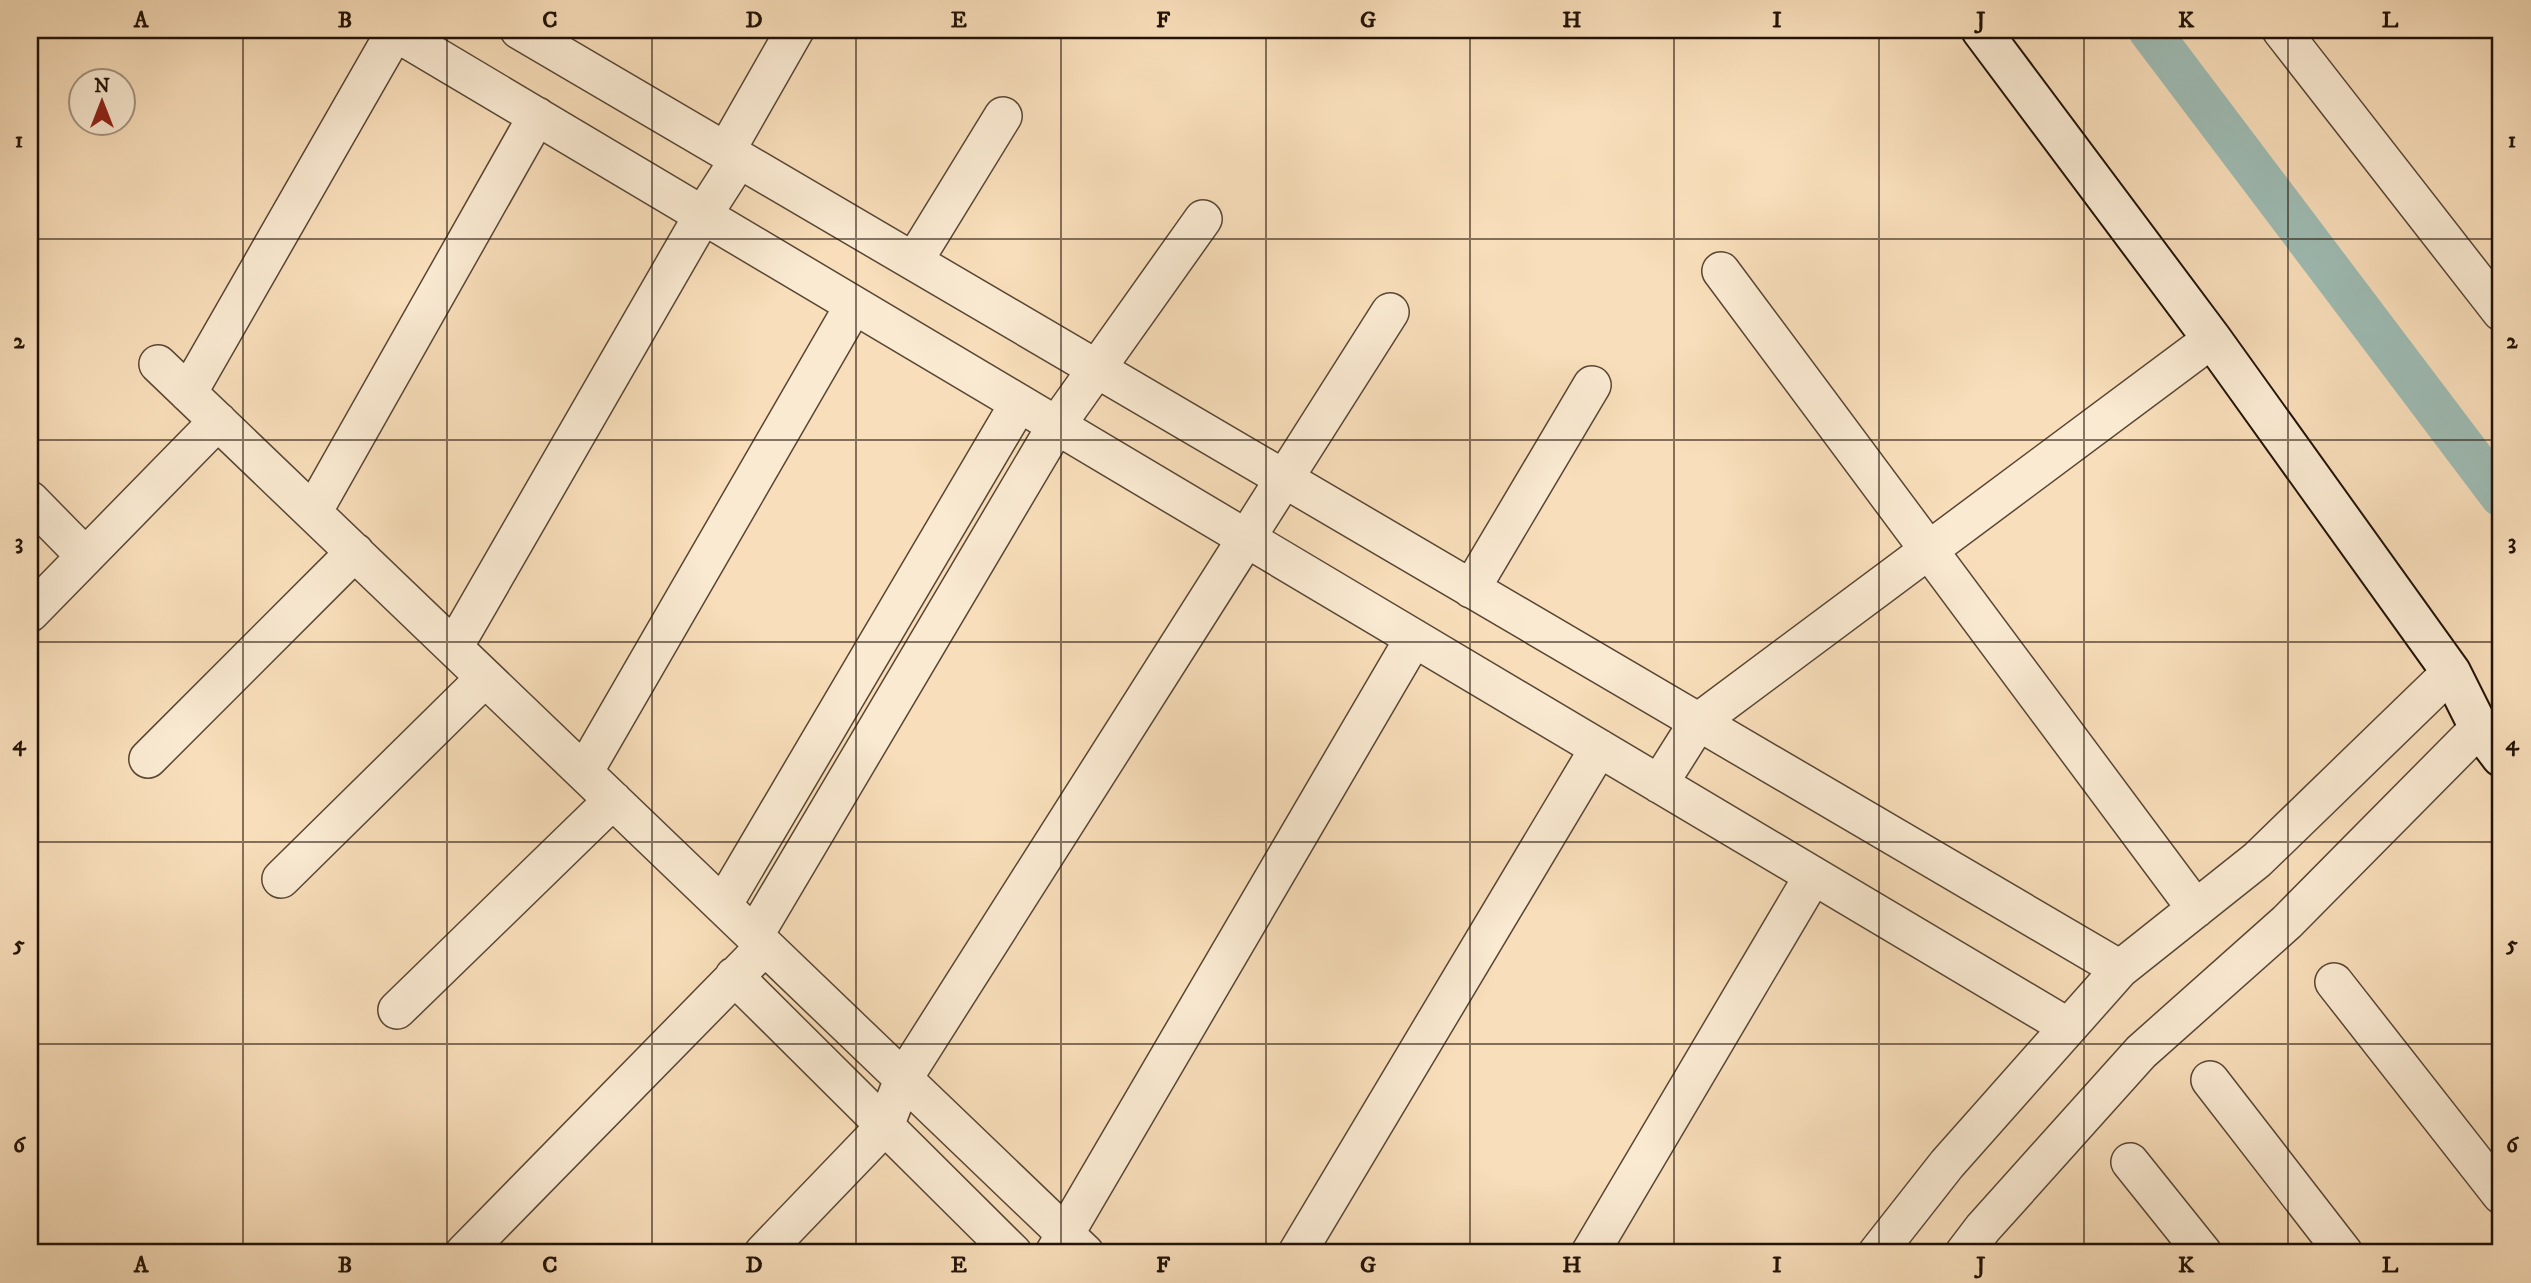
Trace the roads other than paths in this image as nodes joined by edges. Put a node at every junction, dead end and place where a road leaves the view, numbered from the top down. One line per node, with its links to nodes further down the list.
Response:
1 (796, 30): 8 (street)
2 (1981, 30): 16 (main road)
3 (2281, 30): 15 (street)
4 (396, 31): 6 (street); 20 (street)
5 (540, 35): 8 (street)
6 (537, 116): 9 (street); 26 (street)
7 (1003, 116): 11 (street)
8 (732, 155): 9 (street); 11 (street)
9 (703, 215): 13 (street); 34 (street)
10 (1203, 219): 18 (street)
11 (914, 261): 18 (street)
12 (1721, 271): 28 (street)
13 (854, 305): 21 (street); 41 (street)
14 (1390, 312): 24 (street)
15 (2501, 312)
16 (2212, 340): 28 (street); 35 (main road)
17 (158, 364): 20 (street)
18 (1096, 368): 23 (street); 24 (street)
19 (1592, 385): 31 (street)
20 (188, 393): 22 (street)
21 (1018, 403): 23 (street); 46 (street)
22 (218, 421): 26 (street); 30 (street)
23 (1056, 426): 27 (street); 48 (street)
24 (1284, 478): 27 (street); 31 (street)
25 (30, 500): 30 (street)
26 (313, 512): 29 (street)
27 (1246, 538): 33 (street); 54 (street)
28 (1929, 550): 37 (street); 47 (street)
29 (355, 552): 34 (street); 40 (street)
30 (85, 556): 32 (street)
31 (1471, 589): 37 (street)
32 (30, 613)
33 (1414, 638): 39 (street); 59 (street)
34 (454, 647): 36 (street)
35 (2451, 672): 38 (main road); 47 (street)
36 (485, 678): 41 (street); 45 (street)
37 (1698, 722): 42 (street); 49 (street)
38 (2490, 742): 66 (street)
39 (1600, 748): 42 (street); 63 (street)
40 (148, 759)
41 (584, 772): 43 (street)
42 (1659, 784): 44 (street)
43 (613, 800): 46 (street); 52 (street)
44 (1813, 876): 53 (street); 64 (street)
45 (281, 879)
46 (723, 905): 48 (street)
47 (2196, 909): 49 (street)
48 (760, 941): 50 (street); 54 (street)
49 (2120, 969): 53 (street)
50 (734, 976): 56 (street); 60 (street)
51 (2334, 982): 58 (street)
52 (397, 1010)
53 (2068, 1027): 65 (street)
54 (903, 1079): 56 (street); 59 (street)
55 (2210, 1080): 68 (street)
56 (885, 1126): 61 (street); 62 (street)
57 (2130, 1161): 67 (street)
58 (2501, 1195)
59 (1068, 1247)
60 (464, 1253)
61 (763, 1253)
62 (1013, 1253)
63 (1297, 1253)
64 (1590, 1253)
65 (1877, 1253)
66 (1964, 1253)
67 (2203, 1253)
68 (2344, 1253)

